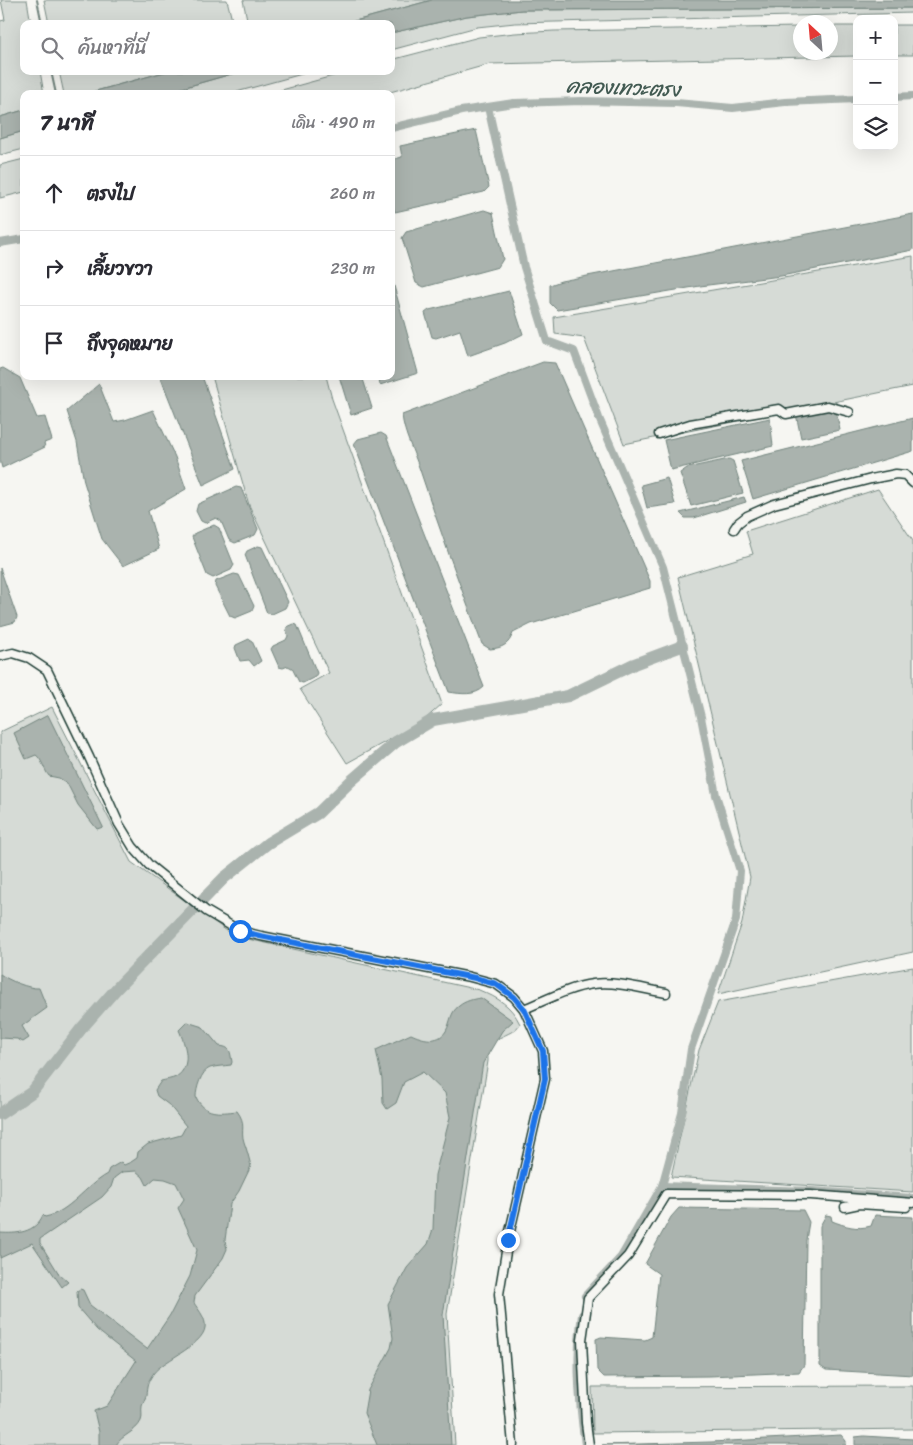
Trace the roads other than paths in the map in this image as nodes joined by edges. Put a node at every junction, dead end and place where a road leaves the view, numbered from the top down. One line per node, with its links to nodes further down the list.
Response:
1 (849, 412): 2 (street)
2 (659, 434)
3 (913, 483): 4 (street)
4 (734, 529)
5 (0, 656): 7 (street)
6 (666, 993): 7 (street)
7 (524, 1009): 11 (street)
8 (913, 1203): 12 (street)
9 (845, 1207): 10 (street)
10 (913, 1208)
11 (513, 1445)
12 (589, 1445)

